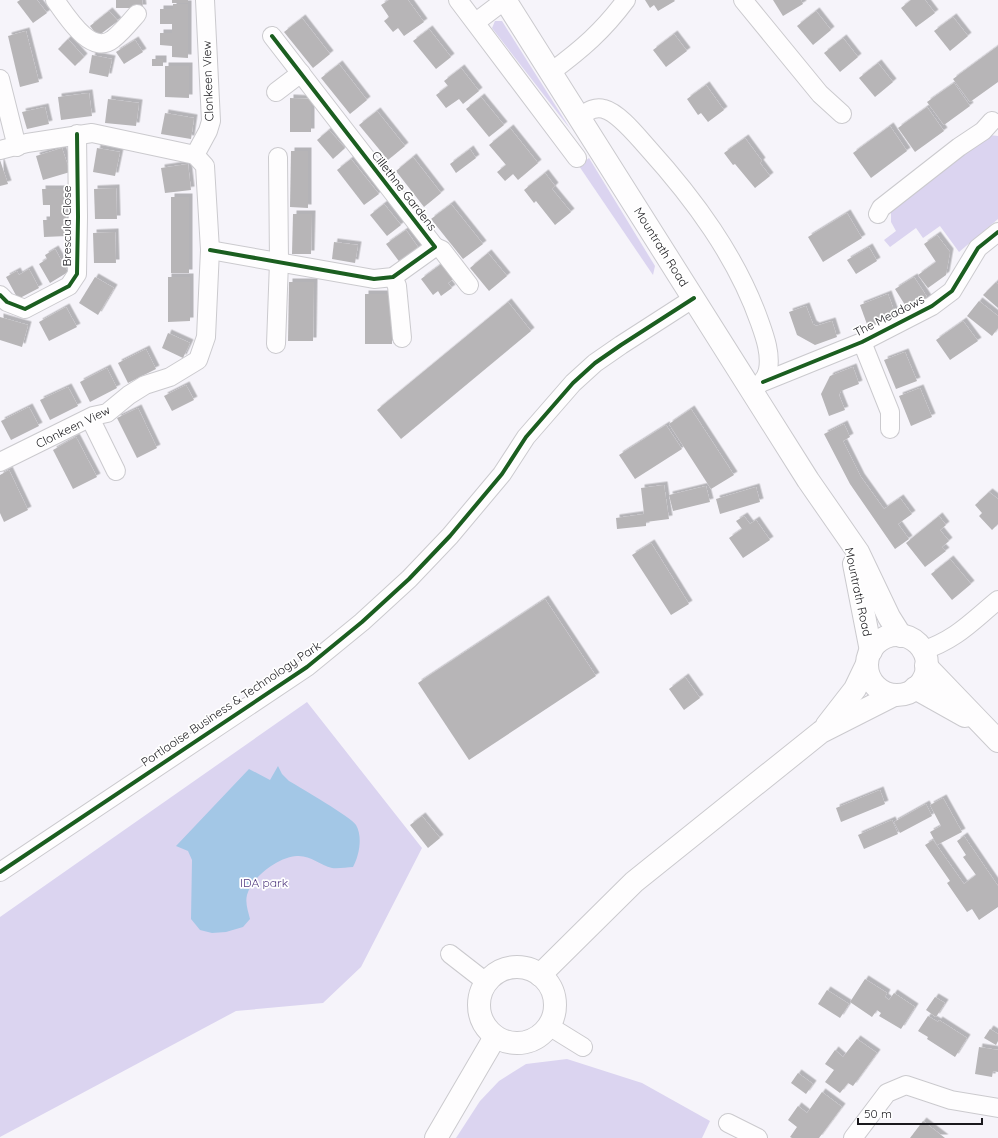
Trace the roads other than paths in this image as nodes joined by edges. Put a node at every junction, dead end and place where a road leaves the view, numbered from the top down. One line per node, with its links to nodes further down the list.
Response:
1 (55, 0): 7 (street)
2 (205, 0): 19 (street, Clonkeen View)
3 (458, 0): 8 (street)
4 (505, 0): 8 (street); 10 (main road, Mountrath Road)
5 (626, 0): 10 (street)
6 (743, 0): 14 (street)
7 (137, 14)
8 (476, 22): 21 (street)
9 (272, 36): 11 (street, Cillethne Gardens)
10 (551, 72): 15 (main road, Mountrath Road)
11 (301, 73): 13 (street); 24 (street, Cillethne Gardens)
12 (0, 79): 18 (street)
13 (276, 92)
14 (842, 114)
15 (579, 118): 30 (main road, Mountrath Road); 34 (street)
16 (996, 122): 22 (street)
17 (77, 134): 18 (street); 19 (street); 29 (street, Brescula Close)
18 (9, 148)
19 (195, 155): 25 (street, Clonkeen View)
20 (278, 157): 26 (street)
21 (577, 158)
22 (878, 214)
23 (998, 232): 32 (street, The Meadows)
24 (435, 247): 27 (street, Cillethne Gardens); 28 (street)
25 (210, 250): 26 (street); 35 (street, Clonkeen View)
26 (279, 262): 27 (street); 33 (street)
27 (393, 277): 31 (street)
28 (469, 285)
29 (0, 295)
30 (694, 298): 34 (main road, Mountrath Road); 48 (street, Portlaoise Business & Technology Park)
31 (402, 338)
32 (862, 342): 34 (street, The Meadows); 36 (street)
33 (276, 344)
34 (757, 386): 39 (main road, Mountrath Road)
35 (90, 418): 37 (street, Clonkeen View); 38 (street)
36 (890, 429)
37 (0, 462)
38 (116, 471)
39 (844, 534): 41 (main road, Mountrath Road); 42 (main road, Mountrath Road)
40 (998, 600): 43 (street)
41 (901, 636): 42 (main road); 43 (main road)
42 (869, 657): 45 (main road); 46 (main road)
43 (924, 658): 44 (main road); 47 (main road)
44 (915, 688): 45 (main road); 47 (main road)
45 (894, 695): 46 (main road)
46 (821, 732): 50 (main road)
47 (993, 735)
48 (0, 872)
49 (450, 954): 51 (street)
50 (540, 975): 51 (main road); 52 (main road)
51 (486, 982): 53 (main road)
52 (549, 1026): 53 (main road); 54 (street)
53 (494, 1038): 57 (main road)
54 (583, 1047)
55 (998, 1108): 59 (street)
56 (728, 1123): 58 (street)
57 (436, 1138)
58 (758, 1138)
59 (853, 1138)

